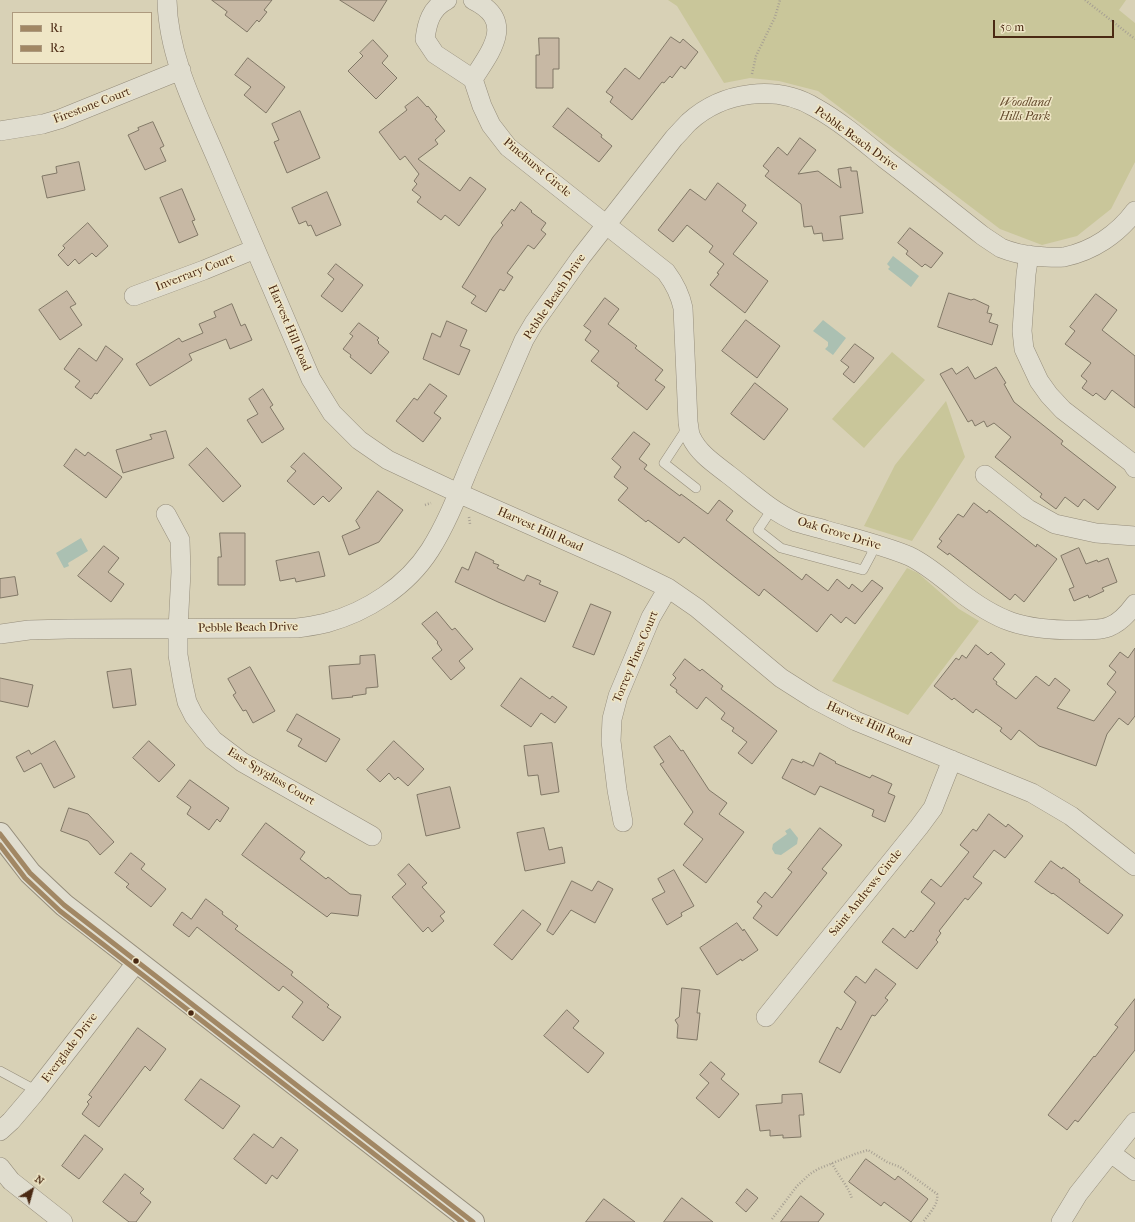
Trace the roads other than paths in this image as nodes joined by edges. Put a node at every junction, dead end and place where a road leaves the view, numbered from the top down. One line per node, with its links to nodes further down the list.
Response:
1 (167, 0): 4 (street, Harvest Hill Road)
2 (446, 0): 5 (street)
3 (473, 0): 5 (street)
4 (181, 70): 6 (street, Firestone Court); 9 (street, Harvest Hill Road)
5 (473, 79): 8 (street, Pinehurst Circle)
6 (0, 132)
7 (1135, 211): 10 (street, Pebble Beach Drive)
8 (606, 225): 10 (street, Pebble Beach Drive); 12 (street, Oak Grove Drive); 16 (street, Pebble Beach Drive)
9 (255, 249): 11 (street, Inverrary Court); 16 (street, Harvest Hill Road)
10 (1029, 255): 13 (street)
11 (134, 296)
12 (689, 425): 15 (lane); 17 (street, Oak Grove Drive)
13 (1135, 468)
14 (985, 475): 19 (street)
15 (696, 488)
16 (458, 494): 21 (street, Harvest Hill Road); 23 (street, Pebble Beach Drive)
17 (772, 509): 20 (street, Oak Grove Drive); 20 (lane)
18 (166, 514): 23 (street, East Spyglass Court)
19 (1135, 536)
20 (875, 545): 22 (street, Oak Grove Drive)
21 (668, 588): 25 (street, Harvest Hill Road); 26 (street, Torrey Pines Court)
22 (1135, 604)
23 (178, 629): 24 (street, Pebble Beach Drive); 28 (street, East Spyglass Court)
24 (0, 634)
25 (952, 760): 29 (street, Harvest Hill Road); 31 (street, Saint Andrews Circle)
26 (623, 822)
27 (0, 834): 30 (street)
28 (372, 836)
29 (1135, 866)
30 (136, 963): 33 (street, Everglade Drive); 40 (street)
31 (766, 1017)
32 (0, 1070): 33 (lane)
33 (37, 1091): 35 (street, Everglade Drive)
34 (1135, 1122): 36 (street)
35 (0, 1131)
36 (1111, 1153): 38 (street); 41 (street)
37 (0, 1167): 39 (street)
38 (1135, 1171)
39 (63, 1222)
40 (473, 1222)
41 (1061, 1222)

